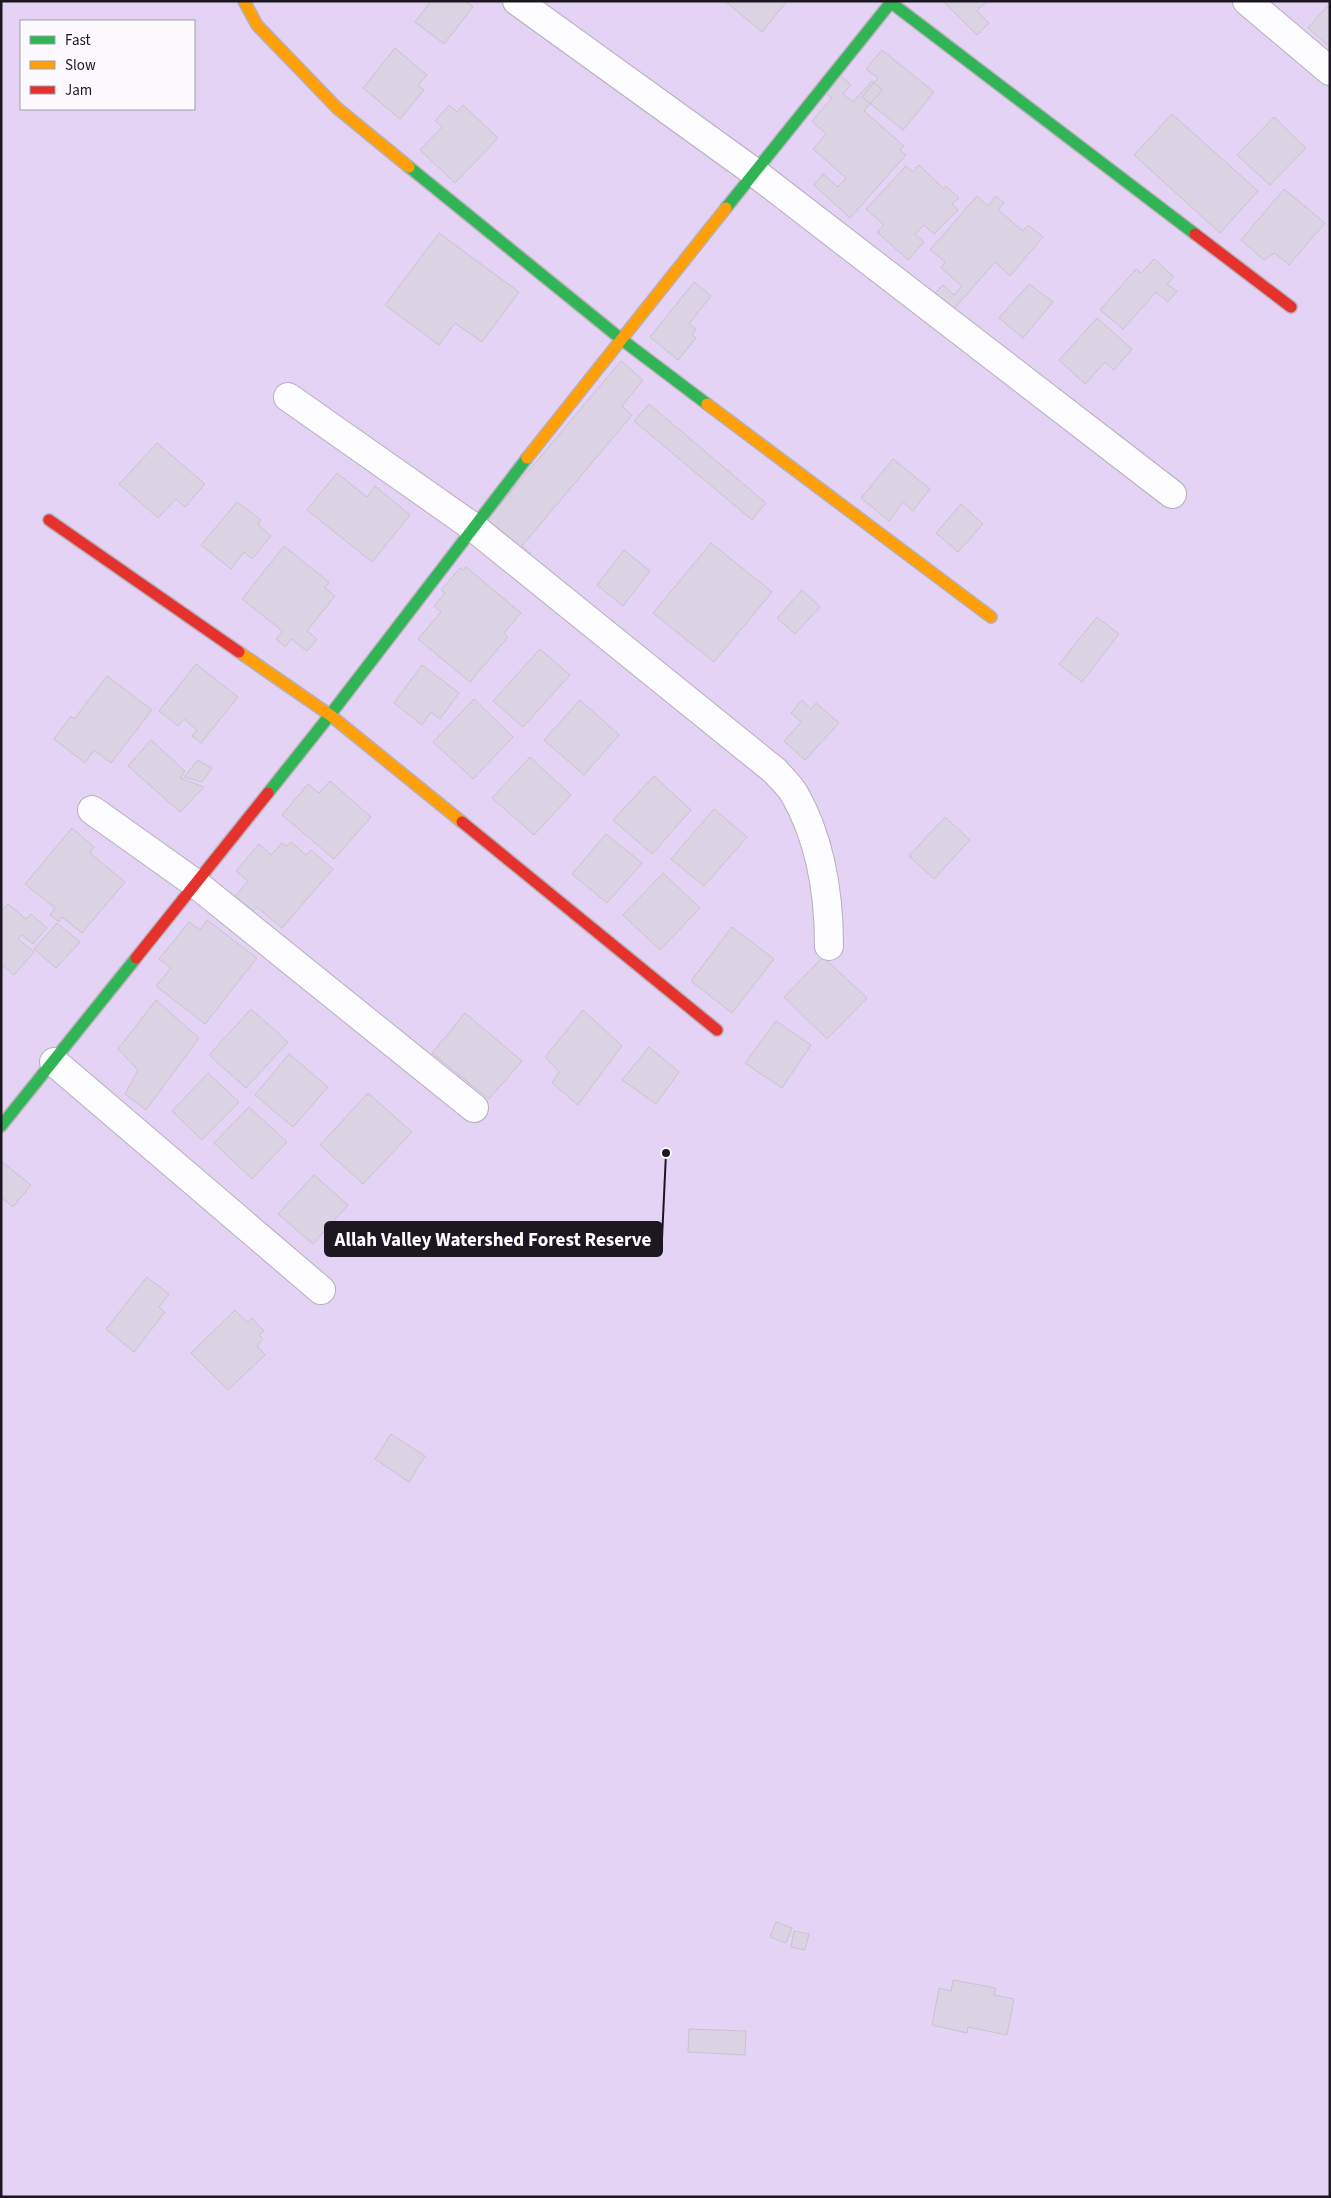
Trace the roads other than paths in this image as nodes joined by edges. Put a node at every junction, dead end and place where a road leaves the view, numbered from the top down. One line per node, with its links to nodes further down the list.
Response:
1 (244, 1): 8 (street)
2 (517, 1): 6 (street)
3 (1247, 1): 5 (street)
4 (891, 2): 6 (street); 7 (street)
5 (1330, 71)
6 (754, 172): 8 (street); 10 (street)
7 (1291, 307)
8 (620, 338): 12 (street); 13 (street)
9 (288, 397): 12 (street)
10 (1172, 494)
11 (49, 520): 14 (street)
12 (473, 527): 14 (street); 17 (street)
13 (991, 617)
14 (330, 715): 16 (street); 18 (street)
15 (92, 810): 16 (street)
16 (196, 884): 19 (street); 20 (street)
17 (830, 946)
18 (717, 1030)
19 (54, 1062): 21 (street); 22 (street)
20 (474, 1108)
21 (1, 1126)
22 (321, 1290)

